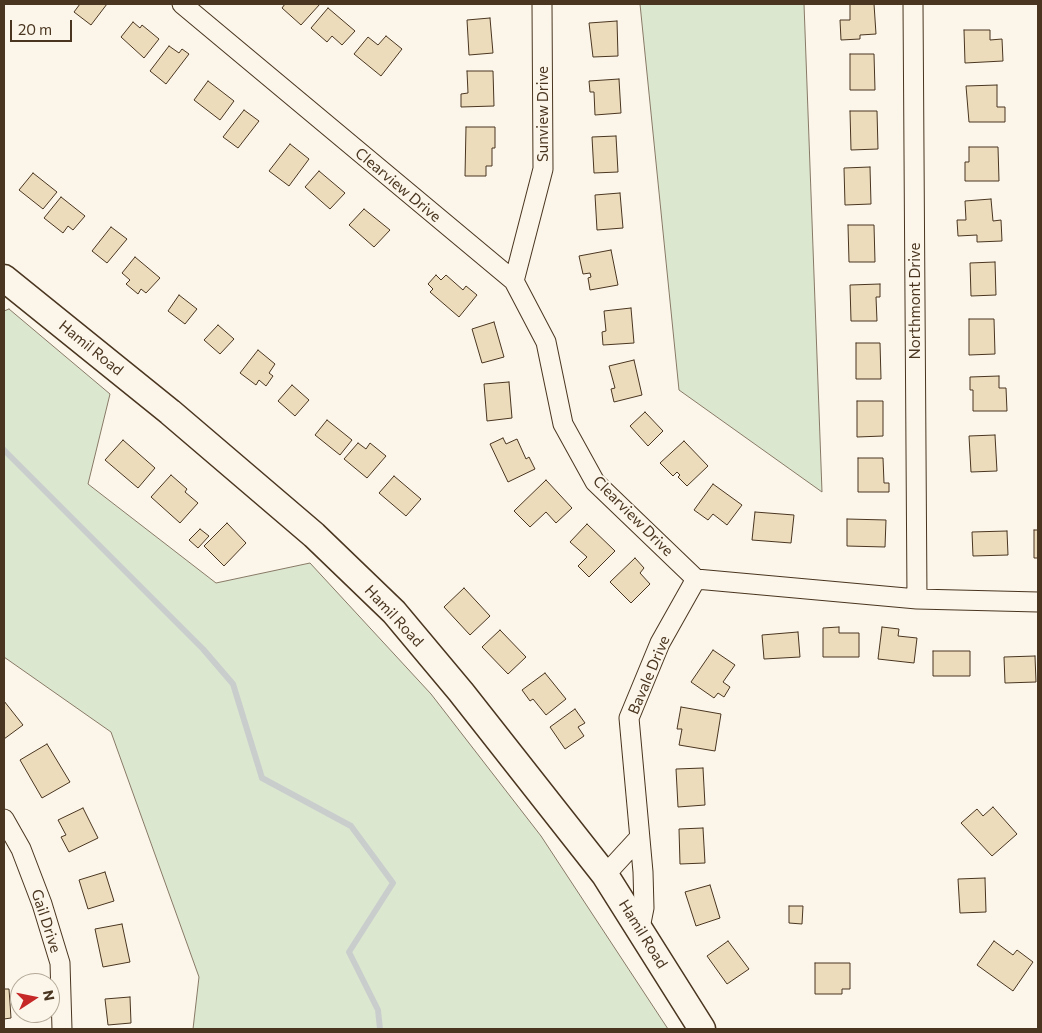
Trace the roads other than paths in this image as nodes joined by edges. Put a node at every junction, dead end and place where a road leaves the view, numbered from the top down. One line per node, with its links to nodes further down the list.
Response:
1 (182, 4): 5 (street, Clearview Drive)
2 (542, 4): 5 (street, Sunview Drive)
3 (913, 4): 7 (street, Northmont Drive)
4 (4, 278): 11 (street, Hamil Road)
5 (514, 281): 6 (street, Clearview Drive)
6 (696, 579): 7 (street); 10 (street, Bavale Drive)
7 (916, 599): 8 (street)
8 (1038, 602)
9 (4, 819): 13 (street, Gail Drive)
10 (639, 838): 11 (street); 12 (street, Bavale Drive)
11 (605, 875): 12 (street, Hamil Road)
12 (640, 928): 14 (street, Hamil Road)
13 (62, 1029)
14 (702, 1029)

